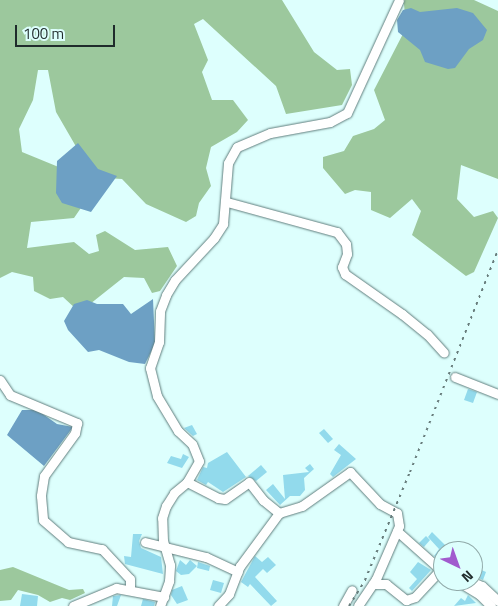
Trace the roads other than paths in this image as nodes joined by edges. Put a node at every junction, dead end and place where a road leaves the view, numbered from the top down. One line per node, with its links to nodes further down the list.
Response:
1 (399, 0): 2 (street)
2 (227, 202): 3 (street); 7 (street)
3 (444, 353)
4 (455, 377): 6 (street)
5 (0, 380): 17 (street)
6 (498, 394)
7 (187, 482): 8 (street); 11 (street)
8 (279, 513): 9 (street); 13 (street)
9 (398, 529): 12 (street); 15 (street)
10 (145, 542): 11 (street)
11 (165, 545): 13 (street); 21 (street)
12 (433, 561)
13 (238, 572): 23 (street)
14 (433, 578): 15 (street)
15 (373, 584): 25 (street)
16 (483, 587): 20 (street)
17 (130, 589): 21 (street); 22 (street)
18 (352, 590): 24 (street)
19 (474, 591): 26 (street)
20 (498, 601)
21 (162, 602)
22 (73, 606)
23 (218, 606)
24 (343, 606)
25 (358, 606)
26 (491, 606)

